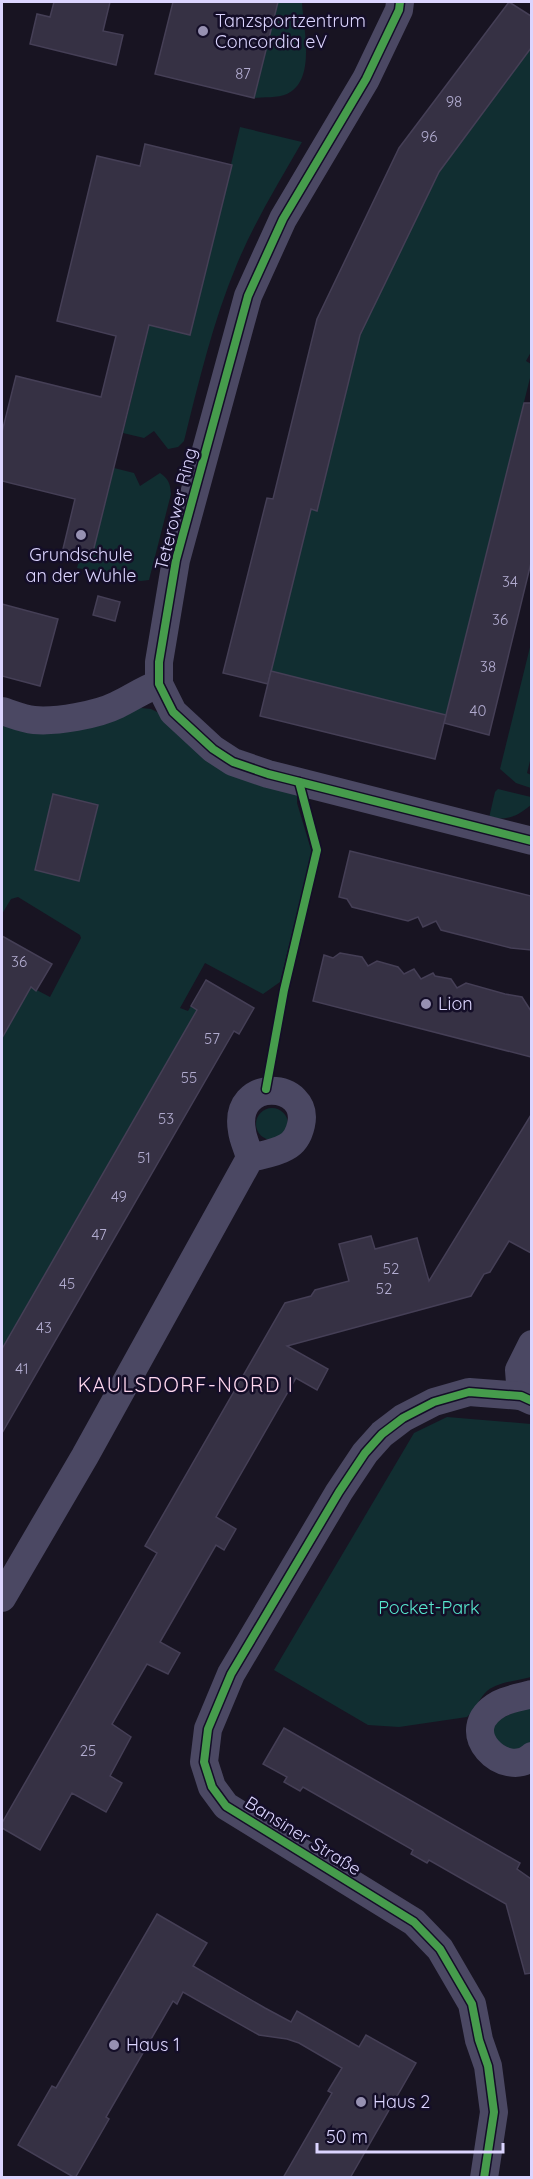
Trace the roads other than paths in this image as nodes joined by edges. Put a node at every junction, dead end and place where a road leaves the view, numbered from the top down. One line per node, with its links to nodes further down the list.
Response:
1 (400, 2): 2 (street, Teterower Ring)
2 (159, 684): 3 (street); 4 (street, Teterower Ring)
3 (2, 711)
4 (531, 841)
5 (250, 1158): 8 (street)
6 (531, 1344): 7 (street)
7 (526, 1399): 11 (street, Bansiner Straße)
8 (2, 1598)
9 (531, 1694): 10 (street)
10 (531, 1756)
11 (484, 2178)

